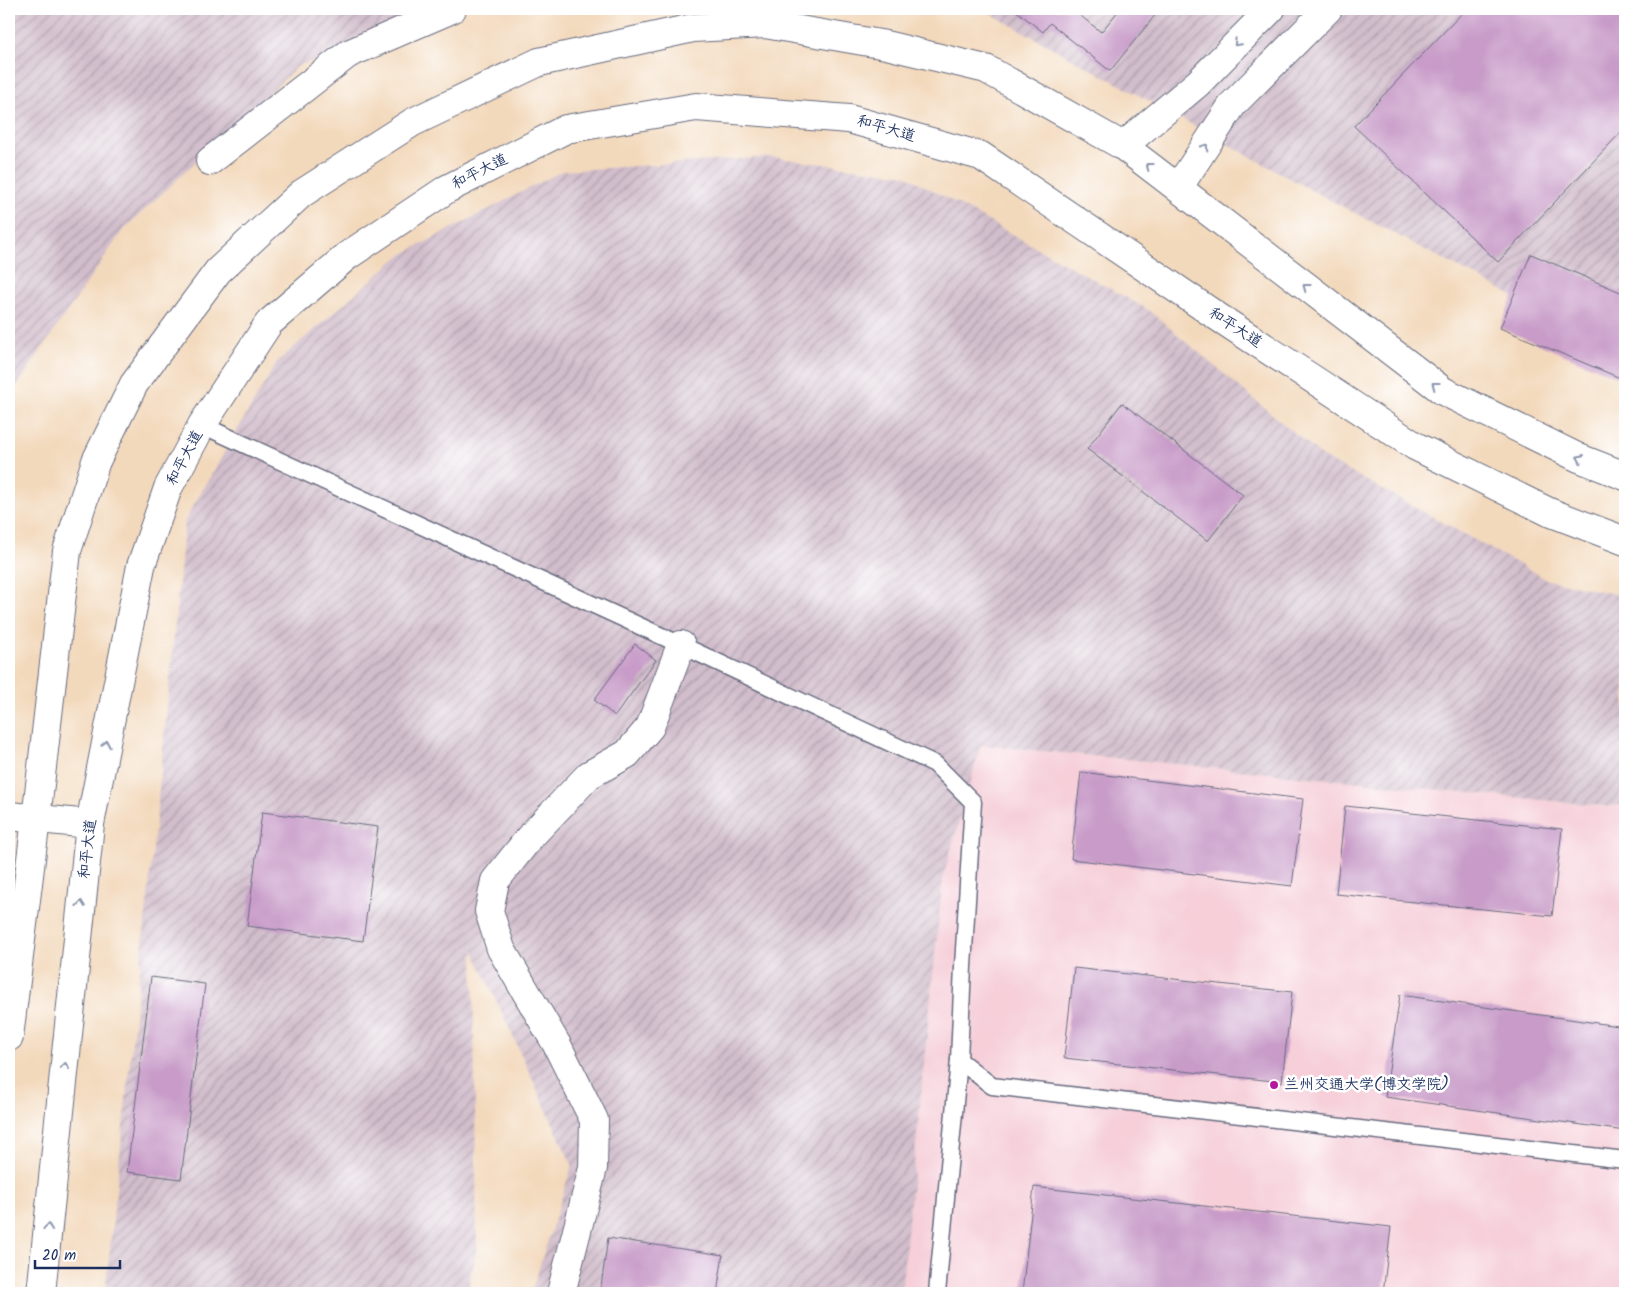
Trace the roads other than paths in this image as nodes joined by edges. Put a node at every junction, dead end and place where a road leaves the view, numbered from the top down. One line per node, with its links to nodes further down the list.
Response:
1 (452, 9): 5 (main road)
2 (1272, 9): 4 (main road, one-way to 4)
3 (1328, 9): 6 (main road, one-way to 3)
4 (1123, 146): 6 (main road, one-way to 4); 12 (main road)
5 (210, 161)
6 (1178, 188): 8 (main road, one-way to 6)
7 (202, 425): 9 (main road, 和平大道); 10 (lane); 13 (main road, 和平大道, one-way to 7)
8 (1625, 476)
9 (1625, 541)
10 (681, 644): 15 (lane); 18 (main road)
11 (9, 816): 12 (main road)
12 (36, 818): 13 (main road); 14 (main road)
13 (90, 824): 17 (main road, 和平大道, one-way to 13)
14 (9, 1037)
15 (959, 1060): 16 (lane); 19 (lane)
16 (1625, 1160)
17 (41, 1293)
18 (562, 1293)
19 (937, 1293)

